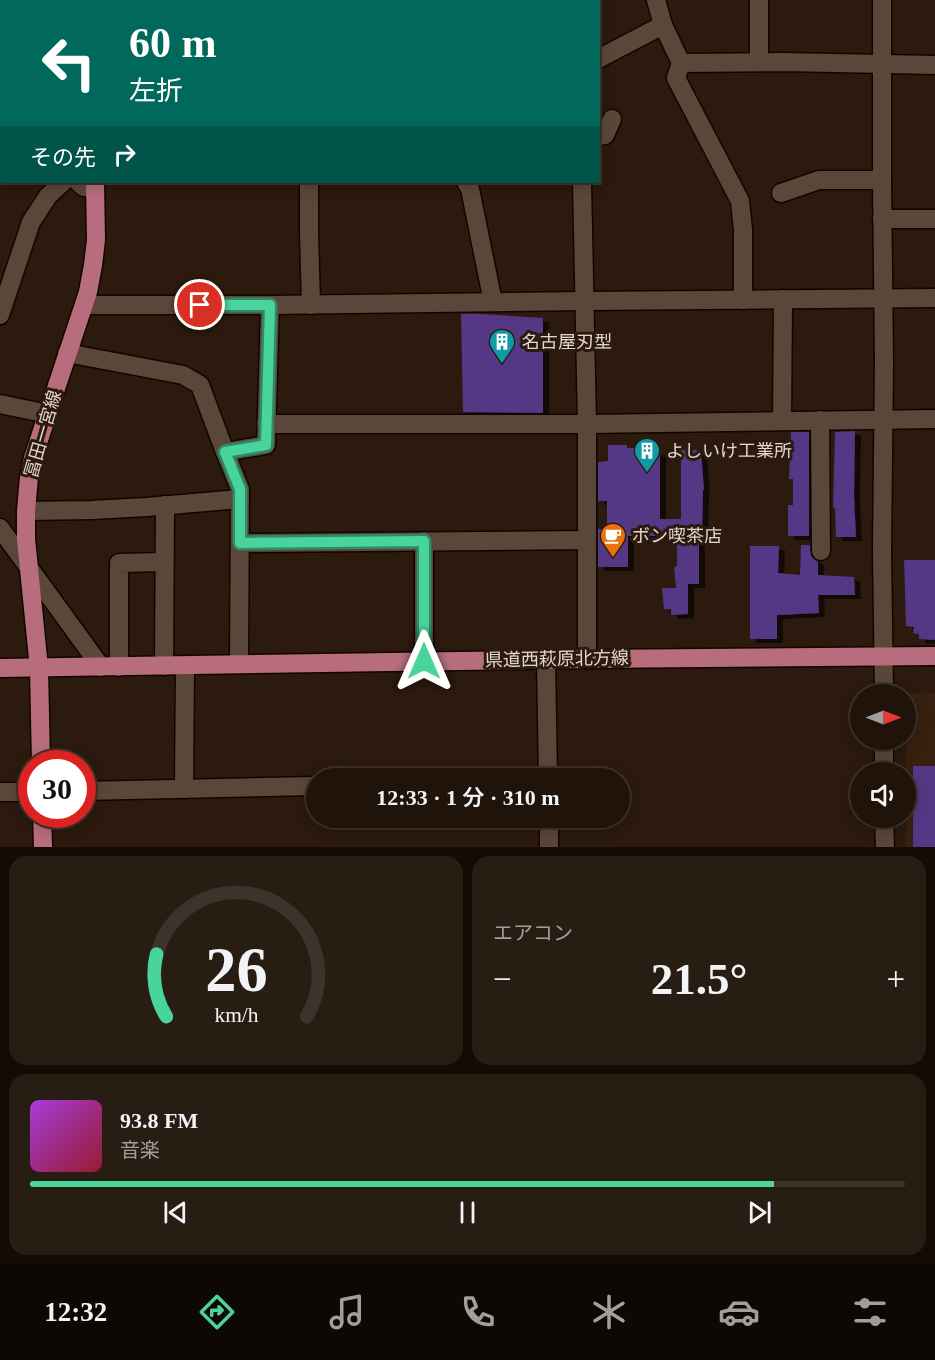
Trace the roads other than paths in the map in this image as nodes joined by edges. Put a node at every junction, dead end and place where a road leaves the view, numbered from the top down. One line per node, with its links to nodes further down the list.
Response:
1 (759, 0): 6 (street)
2 (882, 0): 8 (street)
3 (659, 2): 4 (street)
4 (663, 25): 5 (street); 7 (street)
5 (600, 58)
6 (759, 62): 7 (street); 8 (street)
7 (681, 63): 24 (street)
8 (882, 64): 9 (street); 12 (street)
9 (935, 65)
10 (612, 119): 11 (street)
11 (600, 136)
12 (882, 180): 18 (street); 19 (street)
13 (62, 183): 30 (street)
14 (309, 183): 29 (street)
15 (467, 183): 26 (street)
16 (582, 183): 25 (street)
17 (89, 184): 27 (main road, 冨田一宮線)
18 (781, 193)
19 (882, 219): 20 (street); 23 (street)
20 (935, 219)
21 (935, 298): 23 (street)
22 (783, 299): 23 (street); 24 (street); 37 (street)
23 (883, 299): 34 (street)
24 (743, 300): 25 (street)
25 (584, 301): 26 (street); 39 (street)
26 (493, 302): 29 (street)
27 (84, 305): 28 (street); 31 (main road, 冨田一宮線)
28 (270, 305): 29 (street); 38 (street)
29 (311, 305)
30 (0, 315)
31 (68, 353): 33 (main road, 冨田一宮線); 40 (street)
32 (0, 404): 33 (street)
33 (48, 414): 43 (main road, 冨田一宮線)
34 (883, 419): 35 (street); 36 (street); 52 (street)
35 (935, 419)
36 (820, 420): 37 (street); 48 (street)
37 (782, 421): 39 (street)
38 (266, 424): 39 (street); 40 (street)
39 (587, 424): 45 (street)
40 (225, 452): 41 (street)
41 (240, 499): 42 (street); 47 (street)
42 (165, 506): 43 (street); 49 (street)
43 (26, 511): 50 (main road, 冨田一宮線)
44 (0, 528): 50 (street)
45 (587, 540): 46 (street); 53 (street)
46 (424, 541): 47 (street); 55 (street)
47 (240, 543): 56 (street)
48 (821, 551)
49 (164, 562): 57 (street); 59 (street)
50 (30, 569): 59 (street); 61 (main road, 冨田一宮線)
51 (935, 656): 52 (main road, 県道西萩原北方線)
52 (883, 657): 53 (main road, 県道西萩原北方線); 62 (street)
53 (587, 658): 54 (main road, 県道西萩原北方線)
54 (546, 659): 55 (main road, 県道西萩原北方線); 64 (street)
55 (424, 661): 56 (main road, 県道西萩原北方線)
56 (239, 664): 58 (main road, 県道西萩原北方線)
57 (164, 666): 58 (main road, 県道西萩原北方線); 59 (main road, 県道西萩原北方線)
58 (185, 666): 66 (street)
59 (110, 667): 61 (main road, 県道西萩原北方線)
60 (0, 668): 61 (main road, 県道西萩原北方線)
61 (39, 668): 63 (main road, 冨田一宮線)
62 (884, 684)
63 (41, 750)
64 (548, 768)
65 (306, 786): 66 (street)
66 (184, 789): 67 (street)
67 (96, 791)
68 (0, 792): 69 (street)
69 (18, 792)
70 (42, 828): 73 (main road)
71 (549, 828): 74 (street)
72 (884, 828): 75 (street)
73 (43, 847)
74 (549, 847)
75 (885, 847)

